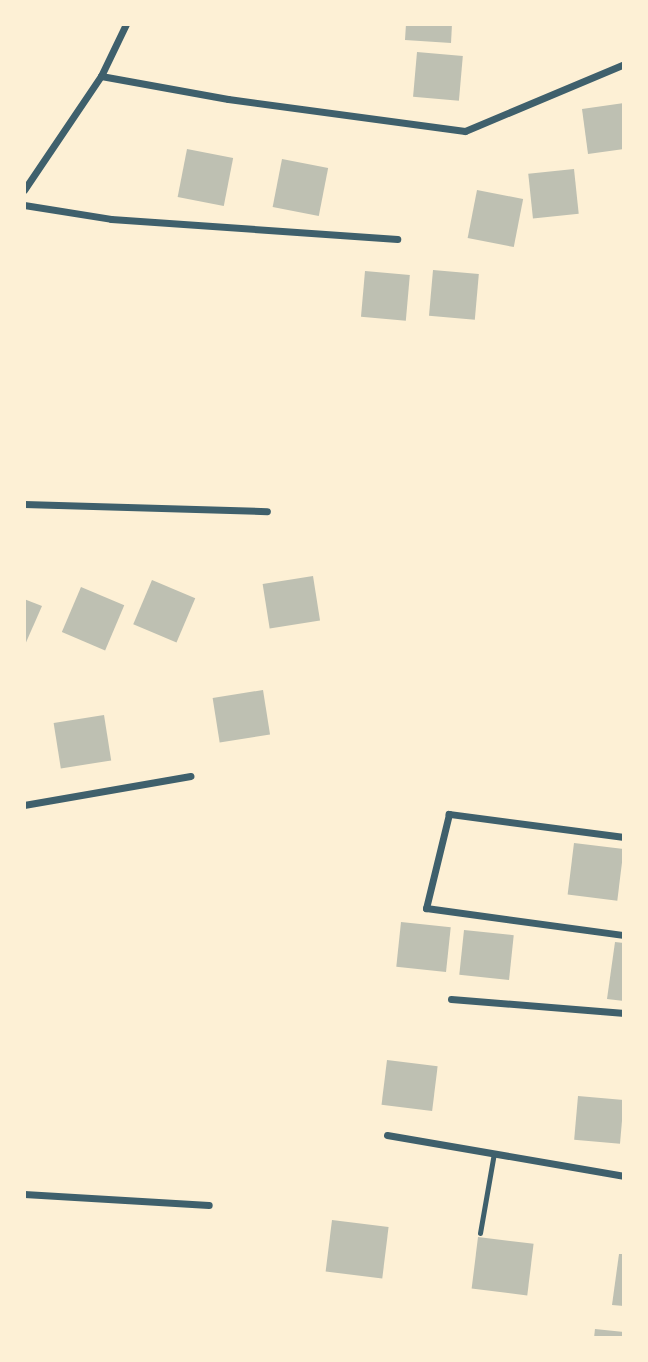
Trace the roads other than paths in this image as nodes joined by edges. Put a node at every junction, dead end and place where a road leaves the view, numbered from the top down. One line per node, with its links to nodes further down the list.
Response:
1 (126, 24): 3 (street)
2 (624, 64): 3 (street)
3 (101, 76): 4 (street)
4 (24, 190)
5 (24, 205): 6 (street)
6 (397, 239)
7 (24, 505): 8 (street)
8 (267, 511)
9 (190, 776): 10 (street)
10 (24, 804)
11 (624, 837): 12 (street)
12 (624, 935)
13 (451, 999): 14 (street)
14 (624, 1013)
15 (387, 1135): 16 (street)
16 (494, 1153): 17 (street); 20 (lane)
17 (624, 1176)
18 (24, 1194): 19 (street)
19 (209, 1205)
20 (480, 1233)

